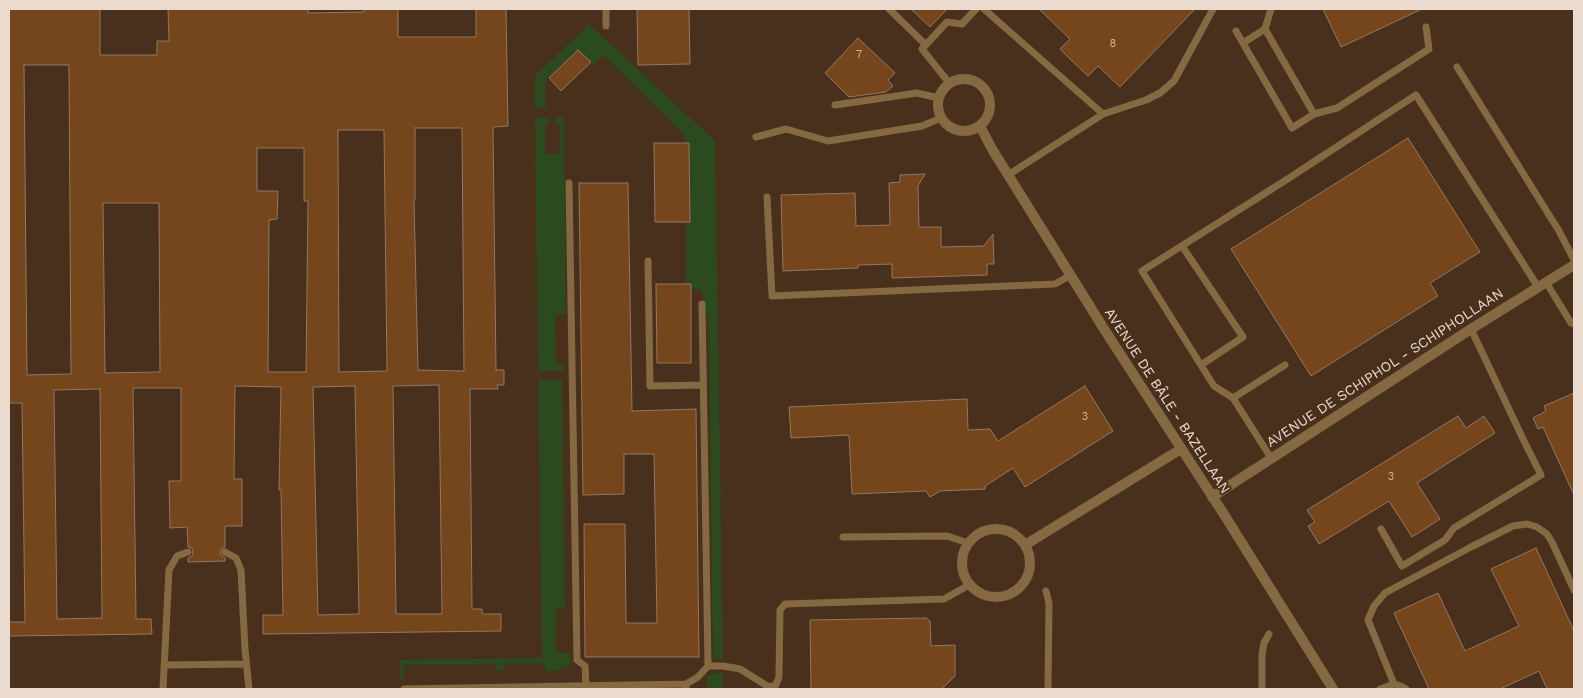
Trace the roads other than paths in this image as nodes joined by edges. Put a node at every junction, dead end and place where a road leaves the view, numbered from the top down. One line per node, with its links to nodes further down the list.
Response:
1 (606, 9): 7 (lane)
2 (889, 9): 12 (lane)
3 (976, 9): 12 (lane)
4 (984, 9): 17 (lane)
5 (1213, 9): 17 (lane)
6 (1271, 9): 9 (lane)
7 (606, 26)
8 (1426, 27): 18 (lane)
9 (1265, 29): 11 (lane); 18 (lane)
10 (1236, 31): 11 (lane)
11 (1243, 43): 18 (lane)
12 (926, 45): 14 (lane)
13 (1457, 67): 26 (lane)
14 (950, 84): 15 (street); 20 (street)
15 (939, 98): 16 (lane); 19 (street)
16 (835, 105)
17 (1103, 114): 22 (lane)
18 (1314, 114)
19 (941, 118): 20 (street); 21 (lane)
20 (980, 126): 22 (street, AVENUE DE BÂLE - BAZELLAAN)
21 (756, 137)
22 (1008, 175): 29 (street, AVENUE DE BÂLE - BAZELLAAN)
23 (569, 184): 55 (lane)
24 (767, 197): 29 (lane)
25 (1182, 246): 30 (lane); 34 (lane); 34 (lane)
26 (1574, 260)
27 (648, 261): 36 (lane)
28 (1574, 265): 30 (street, AVENUE DE SCHIPHOL - SCHIPHOLLAAN)
29 (1071, 275): 38 (street, AVENUE DE BÂLE - BAZELLAAN)
30 (1542, 284): 32 (lane); 33 (street, AVENUE DE SCHIPHOL - SCHIPHOLLAAN)
31 (702, 304): 36 (lane)
32 (1574, 324)
33 (1471, 329): 39 (street, AVENUE DE SCHIPHOL - SCHIPHOLLAAN); 41 (lane)
34 (1201, 365): 37 (lane)
35 (1285, 365): 37 (lane)
36 (703, 385): 53 (lane)
37 (1233, 398): 39 (lane)
38 (1181, 449): 40 (street, AVENUE DE BÂLE - BAZELLAAN); 44 (street)
39 (1271, 458): 40 (street, AVENUE DE SCHIPHOL - SCHIPHOLLAAN)
40 (1212, 497): 63 (street, AVENUE DE BÂLE - BAZELLAAN)
41 (1381, 530)
42 (844, 537): 43 (lane)
43 (968, 543): 44 (street); 47 (street)
44 (1024, 545): 47 (street)
45 (188, 552): 52 (lane)
46 (225, 552): 51 (lane)
47 (969, 585): 53 (lane)
48 (1574, 590): 54 (lane)
49 (1046, 591): 61 (lane)
50 (1269, 634): 62 (lane)
51 (246, 664): 52 (lane); 59 (lane)
52 (165, 665): 58 (lane)
53 (708, 666): 56 (lane)
54 (1394, 684): 64 (lane); 65 (lane)
55 (586, 686): 56 (lane); 57 (lane)
56 (686, 687)
57 (510, 688): 60 (lane)
58 (163, 689)
59 (249, 689)
60 (404, 689)
61 (1048, 689)
62 (1262, 689)
63 (1333, 689)
64 (1380, 689)
65 (1406, 689)

